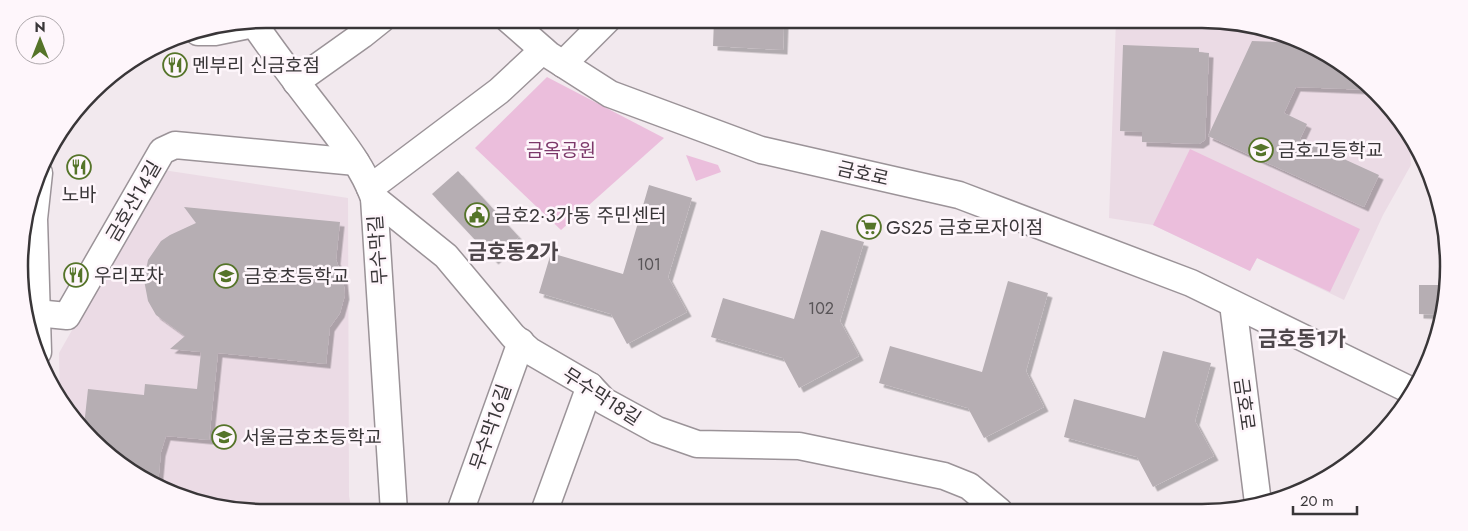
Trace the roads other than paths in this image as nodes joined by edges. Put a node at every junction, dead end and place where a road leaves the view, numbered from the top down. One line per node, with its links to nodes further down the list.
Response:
1 (257, 28): 6 (street, 무수막길)
2 (371, 28): 6 (street)
3 (519, 28): 5 (street, 금호로)
4 (595, 28): 5 (street)
5 (553, 57): 8 (street); 10 (street, 금호로)
6 (296, 82): 7 (street, 무수막길)
7 (356, 162): 8 (street, 무수막길); 12 (street, 금호산14길)
8 (372, 193): 13 (street, 무수막18길); 17 (street, 무수막길)
9 (35, 206): 11 (street)
10 (1233, 304): 15 (street, 금호로); 16 (street, 금호로)
11 (31, 306)
12 (31, 311)
13 (521, 342): 14 (street, 무수막18길); 18 (street, 무수막16길)
14 (590, 386): 19 (street); 20 (street, 무수막18길)
15 (1406, 388)
16 (1257, 497)
17 (393, 504)
18 (463, 504)
19 (547, 504)
20 (991, 504)

